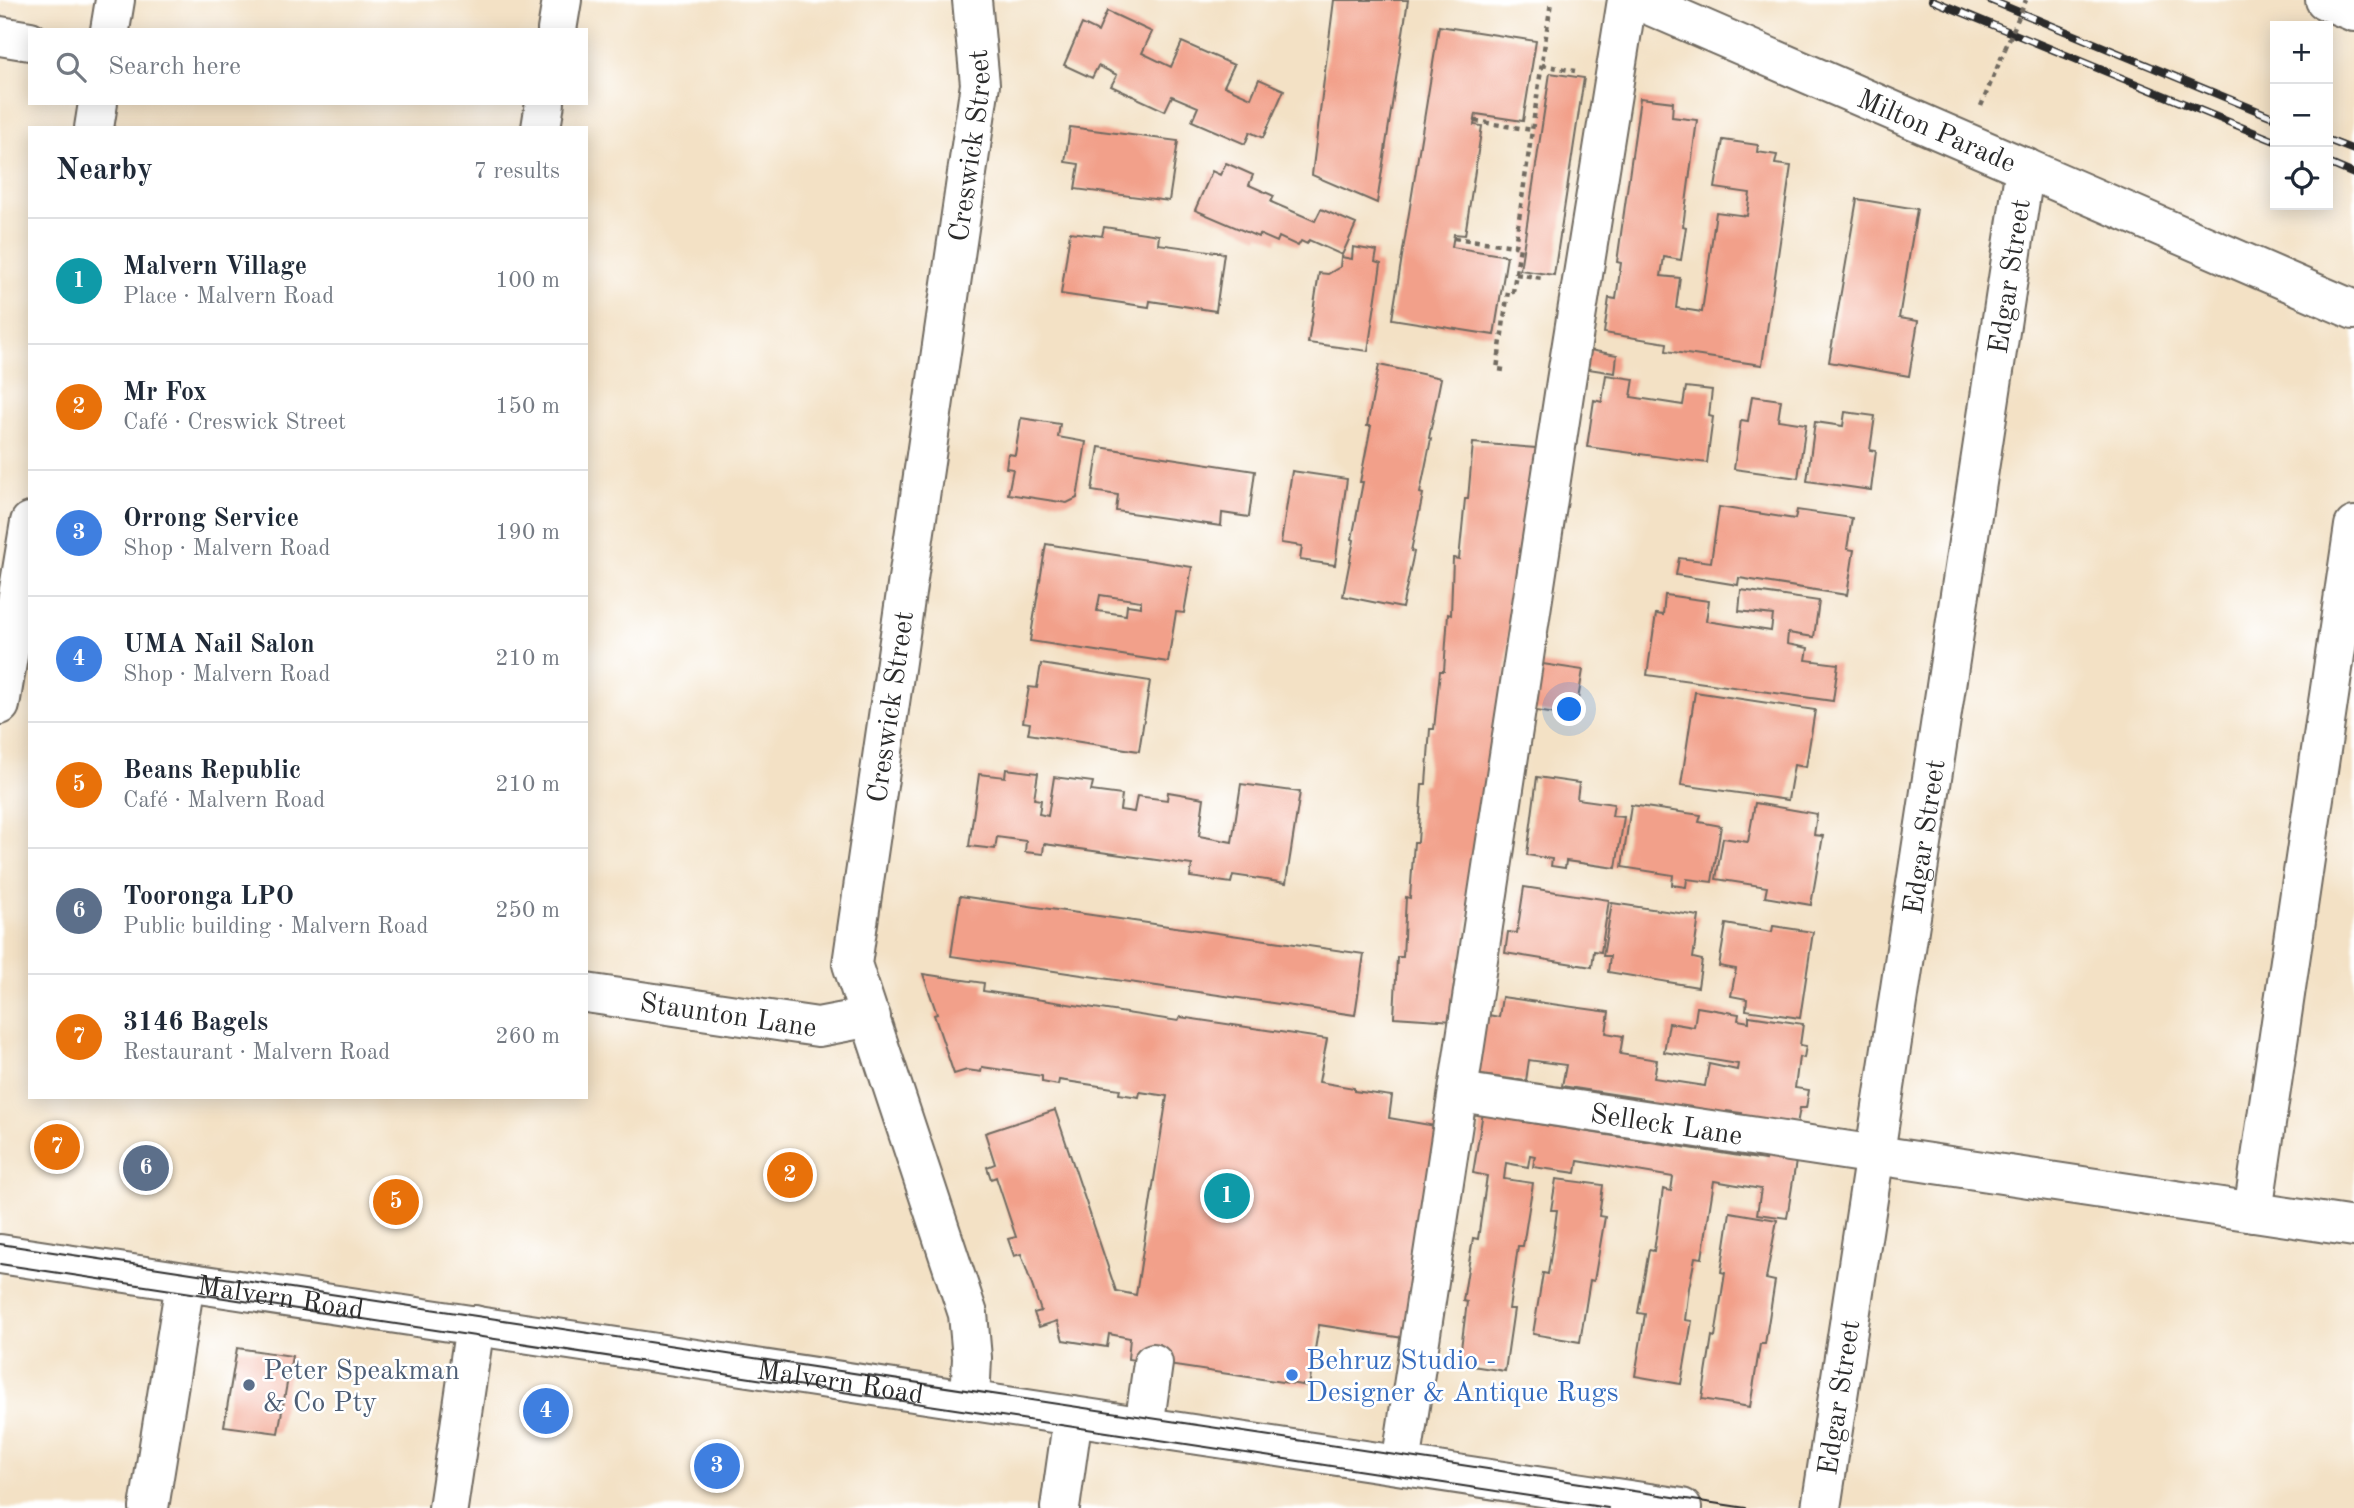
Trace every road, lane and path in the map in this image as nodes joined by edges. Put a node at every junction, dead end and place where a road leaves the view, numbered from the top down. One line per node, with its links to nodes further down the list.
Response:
1 (115, 0): 10 (street)
2 (562, 0): 11 (street)
3 (972, 0): 30 (street, Creswick Street)
4 (1627, 0): 31 (street)
5 (1637, 0): 21 (street, Milton Parade)
6 (2026, 0): 16 (path, bridge)
7 (2325, 0): 9 (street)
8 (1551, 2): 20 (path)
9 (2354, 12)
10 (110, 28)
11 (558, 28)
12 (0, 36): 13 (street)
13 (28, 41)
14 (98, 105): 18 (street)
15 (545, 105): 19 (street)
16 (1980, 108)
17 (1475, 121): 20 (path)
18 (94, 126)
19 (541, 126)
20 (1532, 130): 23 (path)
21 (2025, 167): 24 (street, Milton Parade); 32 (street, Edgar Street)
22 (1454, 237): 23 (path)
23 (1515, 246): 25 (path)
24 (2354, 310)
25 (1504, 370)
26 (2354, 526): 33 (street)
27 (28, 534): 28 (street)
28 (0, 705)
29 (588, 993): 30 (street, Staunton Lane)
30 (871, 1017): 39 (street, Creswick Street)
31 (1459, 1092): 32 (street, Selleck Lane); 42 (street)
32 (1874, 1155): 33 (street, Selleck Lane); 47 (street, Edgar Street)
33 (2253, 1212): 34 (street, Selleck Lane)
34 (2354, 1227)
35 (0, 1254): 36 (street, Malvern Road)
36 (185, 1283): 37 (street, Malvern Road); 43 (street)
37 (475, 1325): 39 (street, Malvern Road); 44 (street)
38 (1153, 1363): 41 (street)
39 (970, 1401): 40 (street, Malvern Road)
40 (1073, 1416): 41 (street, Malvern Road); 45 (street)
41 (1144, 1427): 42 (street, Malvern Road)
42 (1401, 1465): 46 (street, Malvern Road)
43 (149, 1508)
44 (448, 1508)
45 (1059, 1508)
46 (1682, 1508)
47 (1821, 1508)

